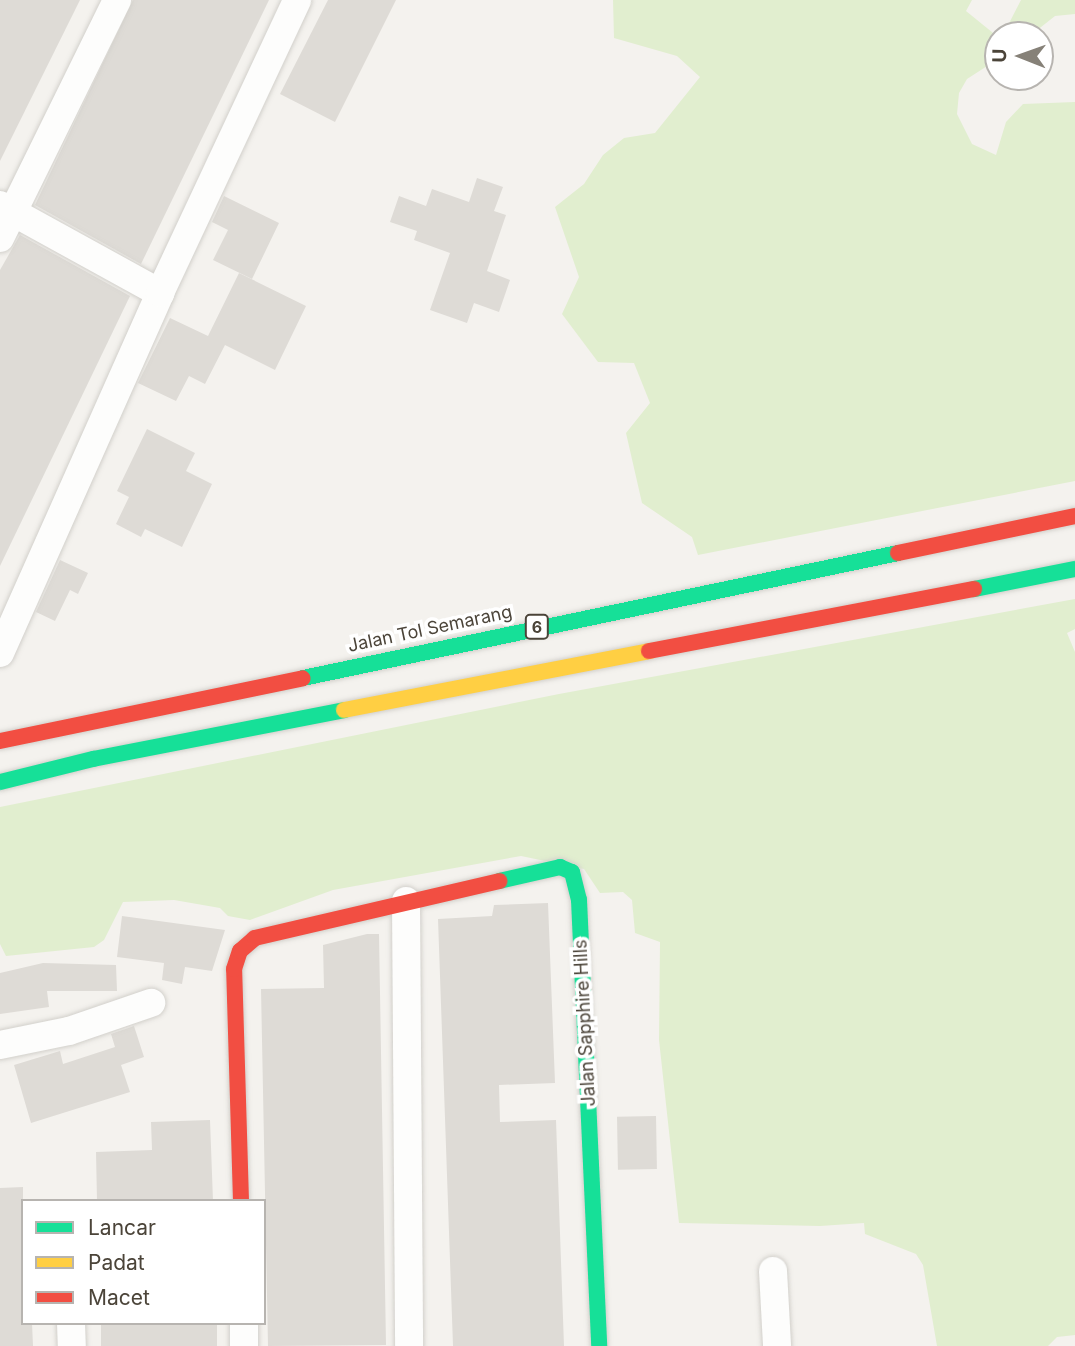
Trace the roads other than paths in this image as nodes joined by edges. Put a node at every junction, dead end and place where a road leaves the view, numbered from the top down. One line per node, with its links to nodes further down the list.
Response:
1 (117, 0): 3 (street)
2 (297, 0): 5 (street)
3 (7, 209): 4 (street); 5 (street)
4 (0, 238)
5 (160, 293): 8 (street)
6 (1075, 516): 9 (main road, Jalan Tol Semarang / 6)
7 (1075, 569): 10 (main road)
8 (0, 653)
9 (0, 741)
10 (0, 782)
11 (406, 901): 14 (main road, Jalan Sapphire Hills); 20 (street); 21 (main road, Jalan Sapphire Hills)
12 (151, 1003): 13 (street)
13 (0, 1045)
14 (241, 1199)
15 (773, 1271): 22 (street)
16 (71, 1325): 18 (street)
17 (244, 1325): 19 (street)
18 (72, 1346)
19 (244, 1346)
20 (409, 1346)
21 (599, 1346)
22 (777, 1346)

